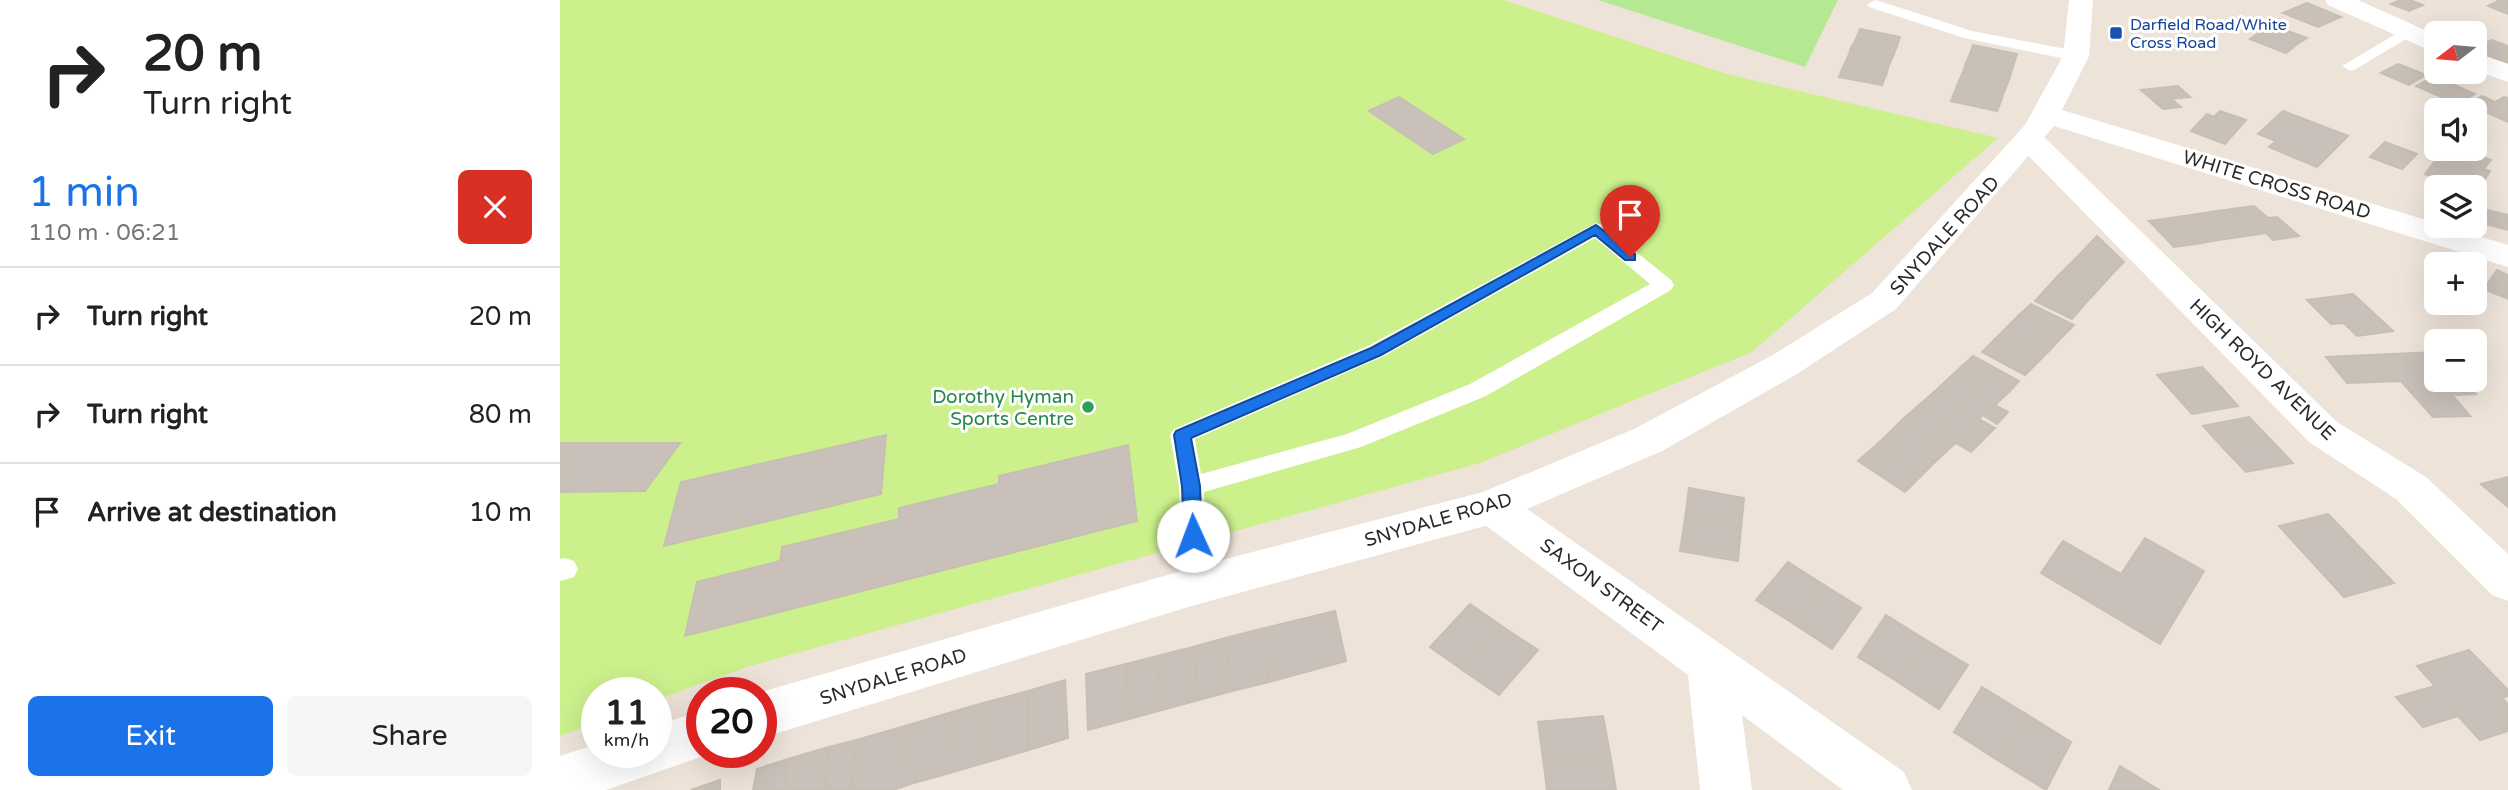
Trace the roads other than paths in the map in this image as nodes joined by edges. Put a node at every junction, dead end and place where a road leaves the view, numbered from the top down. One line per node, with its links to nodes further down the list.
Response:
1 (2081, 0): 6 (street)
2 (2337, 0): 4 (street)
3 (1874, 4): 6 (lane)
4 (2406, 33): 5 (street); 8 (lane)
5 (2424, 40)
6 (2076, 56): 10 (street, SNYDALE ROAD)
7 (2487, 65): 9 (street)
8 (2350, 66)
9 (2508, 74)
10 (2038, 127): 11 (street, WHITE CROSS ROAD); 13 (street, SNYDALE ROAD); 14 (street, HIGH ROYD AVENUE)
11 (2508, 256)
12 (1191, 486): 12 (lane); 15 (lane)
13 (1492, 507): 15 (street, SNYDALE ROAD); 16 (street, SAXON STREET)
14 (2508, 582)
15 (1195, 586): 17 (street, SNYDALE ROAD)
16 (1711, 664): 20 (street); 21 (street, SAXON STREET)
17 (777, 710)
18 (599, 768): 19 (street)
19 (560, 781)
20 (1726, 790)
21 (1886, 790)

